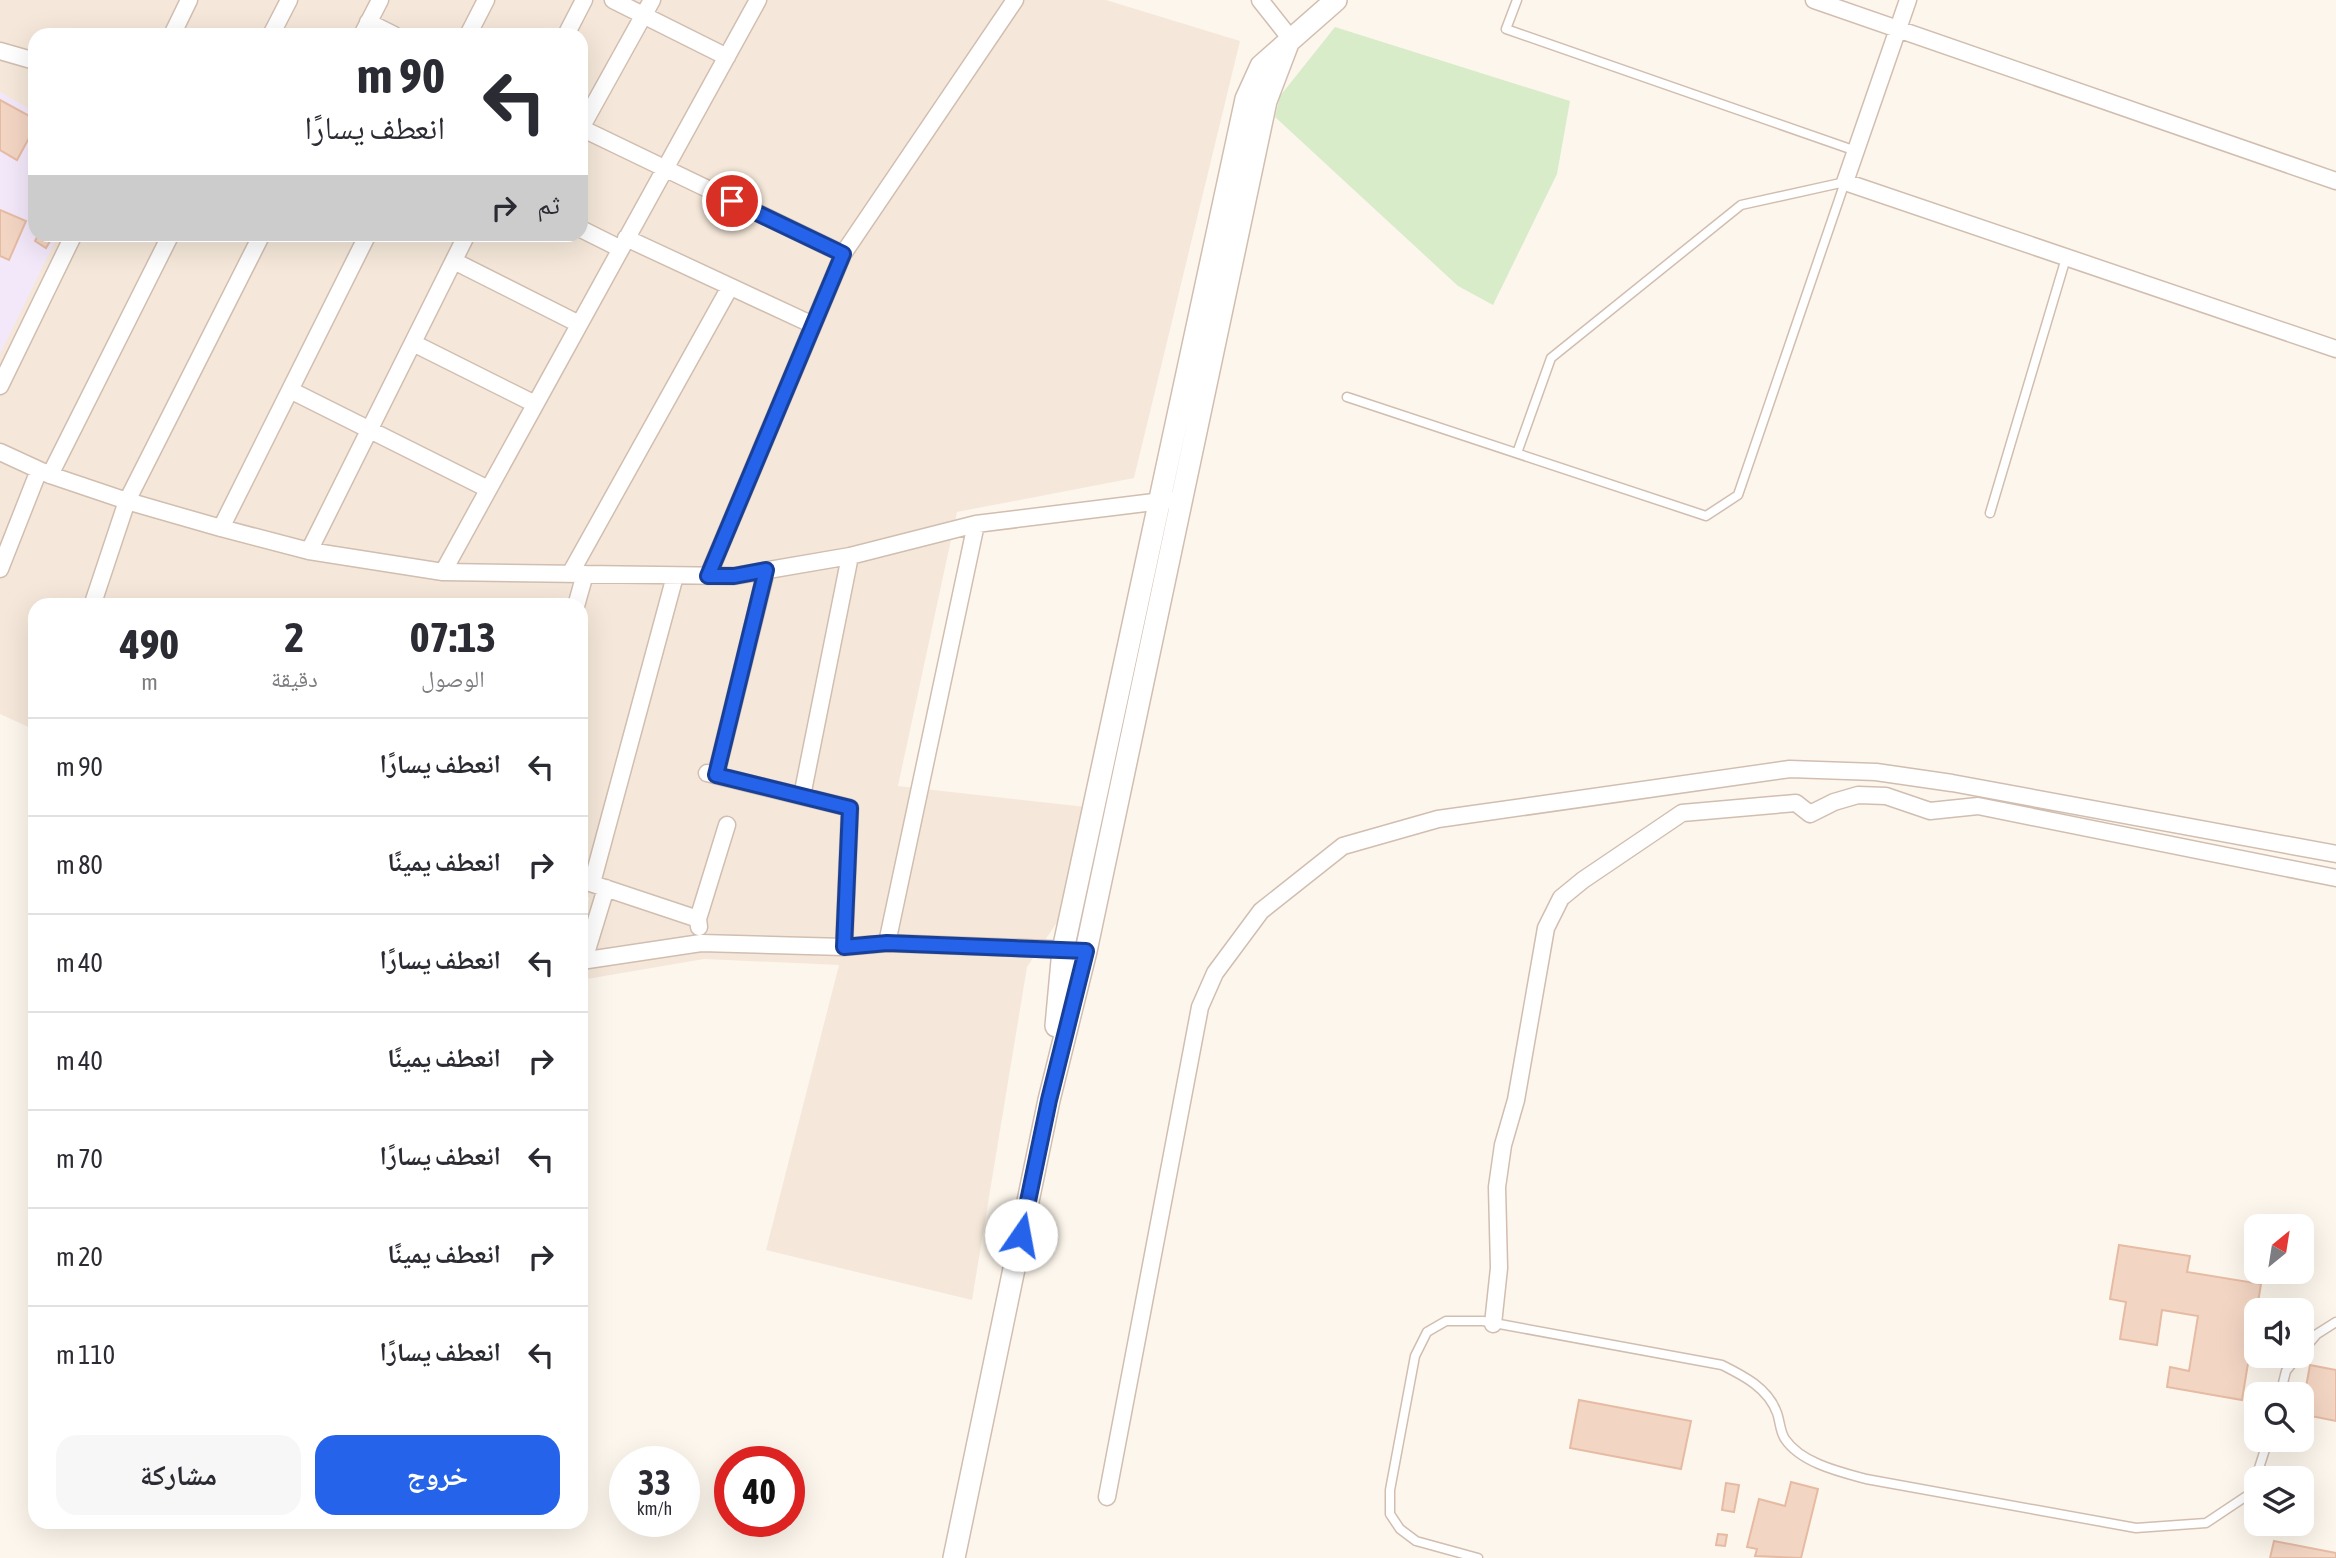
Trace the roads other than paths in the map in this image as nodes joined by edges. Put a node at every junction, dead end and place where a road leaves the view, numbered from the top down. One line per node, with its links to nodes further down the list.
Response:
1 (189, 0): 16 (street)
2 (289, 0): 17 (street)
3 (380, 0): 18 (street)
4 (486, 0): 19 (street)
5 (584, 0): 20 (street)
6 (613, 0): 15 (street)
7 (652, 0): 15 (street)
8 (758, 0): 24 (street)
9 (1015, 0): 39 (street)
10 (1260, 0): 22 (street)
11 (1336, 0): 22 (street)
12 (1517, 0): 28 (lane)
13 (1814, 0): 21 (street)
14 (1908, 0): 21 (street)
15 (644, 15): 24 (street); 26 (street)
16 (175, 28)
17 (275, 28)
18 (366, 28)
19 (472, 28)
20 (570, 28)
21 (1897, 31): 28 (street); 30 (street)
22 (1290, 38): 56 (street); 58 (street)
23 (0, 51): 25 (street)
24 (727, 57): 29 (street)
25 (28, 59)
26 (588, 115)
27 (588, 132): 29 (street)
28 (1856, 151): 31 (street)
29 (664, 170): 38 (street); 39 (street)
30 (2336, 181)
31 (1845, 182): 40 (street); 53 (lane); 53 (lane)
32 (588, 232): 38 (street)
33 (70, 242): 47 (street)
34 (167, 242): 54 (street)
35 (258, 242): 57 (street)
36 (364, 242): 48 (street)
37 (463, 242): 41 (street)
38 (623, 244): 42 (street); 43 (street)
39 (843, 254): 44 (street)
40 (2066, 258): 46 (street); 59 (lane)
41 (454, 261): 43 (street); 45 (street)
42 (730, 287): 44 (street); 67 (street)
43 (579, 324): 50 (street)
44 (813, 325): 69 (street)
45 (413, 343): 50 (street); 51 (street)
46 (2336, 348)
47 (0, 386)
48 (290, 390): 51 (street); 61 (street)
49 (1347, 397): 53 (lane)
50 (535, 404): 55 (street)
51 (369, 430): 55 (street); 62 (street)
52 (0, 452): 54 (street)
53 (1517, 453)
54 (45, 472): 57 (street); 64 (street)
55 (488, 489): 66 (street)
56 (1182, 498): 58 (street); 83 (street)
57 (127, 502): 61 (street); 70 (street)
58 (1159, 502): 60 (street); 82 (street)
59 (1990, 513)
60 (976, 524): 63 (street); 80 (street)
61 (221, 528): 62 (street)
62 (309, 551): 66 (street)
63 (850, 556): 65 (street); 72 (street)
64 (0, 569)
65 (766, 570): 69 (street); 72 (street)
66 (443, 572): 67 (street)
67 (578, 574): 68 (street); 71 (street)
68 (675, 576): 69 (street); 76 (street)
69 (708, 576)
70 (95, 598)
71 (576, 598)
72 (802, 796): 81 (street)
73 (727, 825): 78 (street)
74 (2336, 855): 90 (street)
75 (2336, 878): 87 (street)
76 (593, 884): 77 (street); 78 (street)
77 (588, 919)
78 (698, 919): 79 (street)
79 (701, 943): 81 (street); 84 (street)
80 (887, 943): 81 (street); 82 (street)
81 (844, 947)
82 (1063, 950): 83 (street); 85 (street)
83 (1086, 951): 85 (street)
84 (588, 960)
85 (1049, 1100): 91 (street)
86 (2336, 1322): 88 (lane)
87 (1493, 1324): 89 (lane); 92 (lane)
88 (2314, 1338)
89 (2264, 1452)
90 (1107, 1497)
91 (954, 1558)
92 (1478, 1558)

